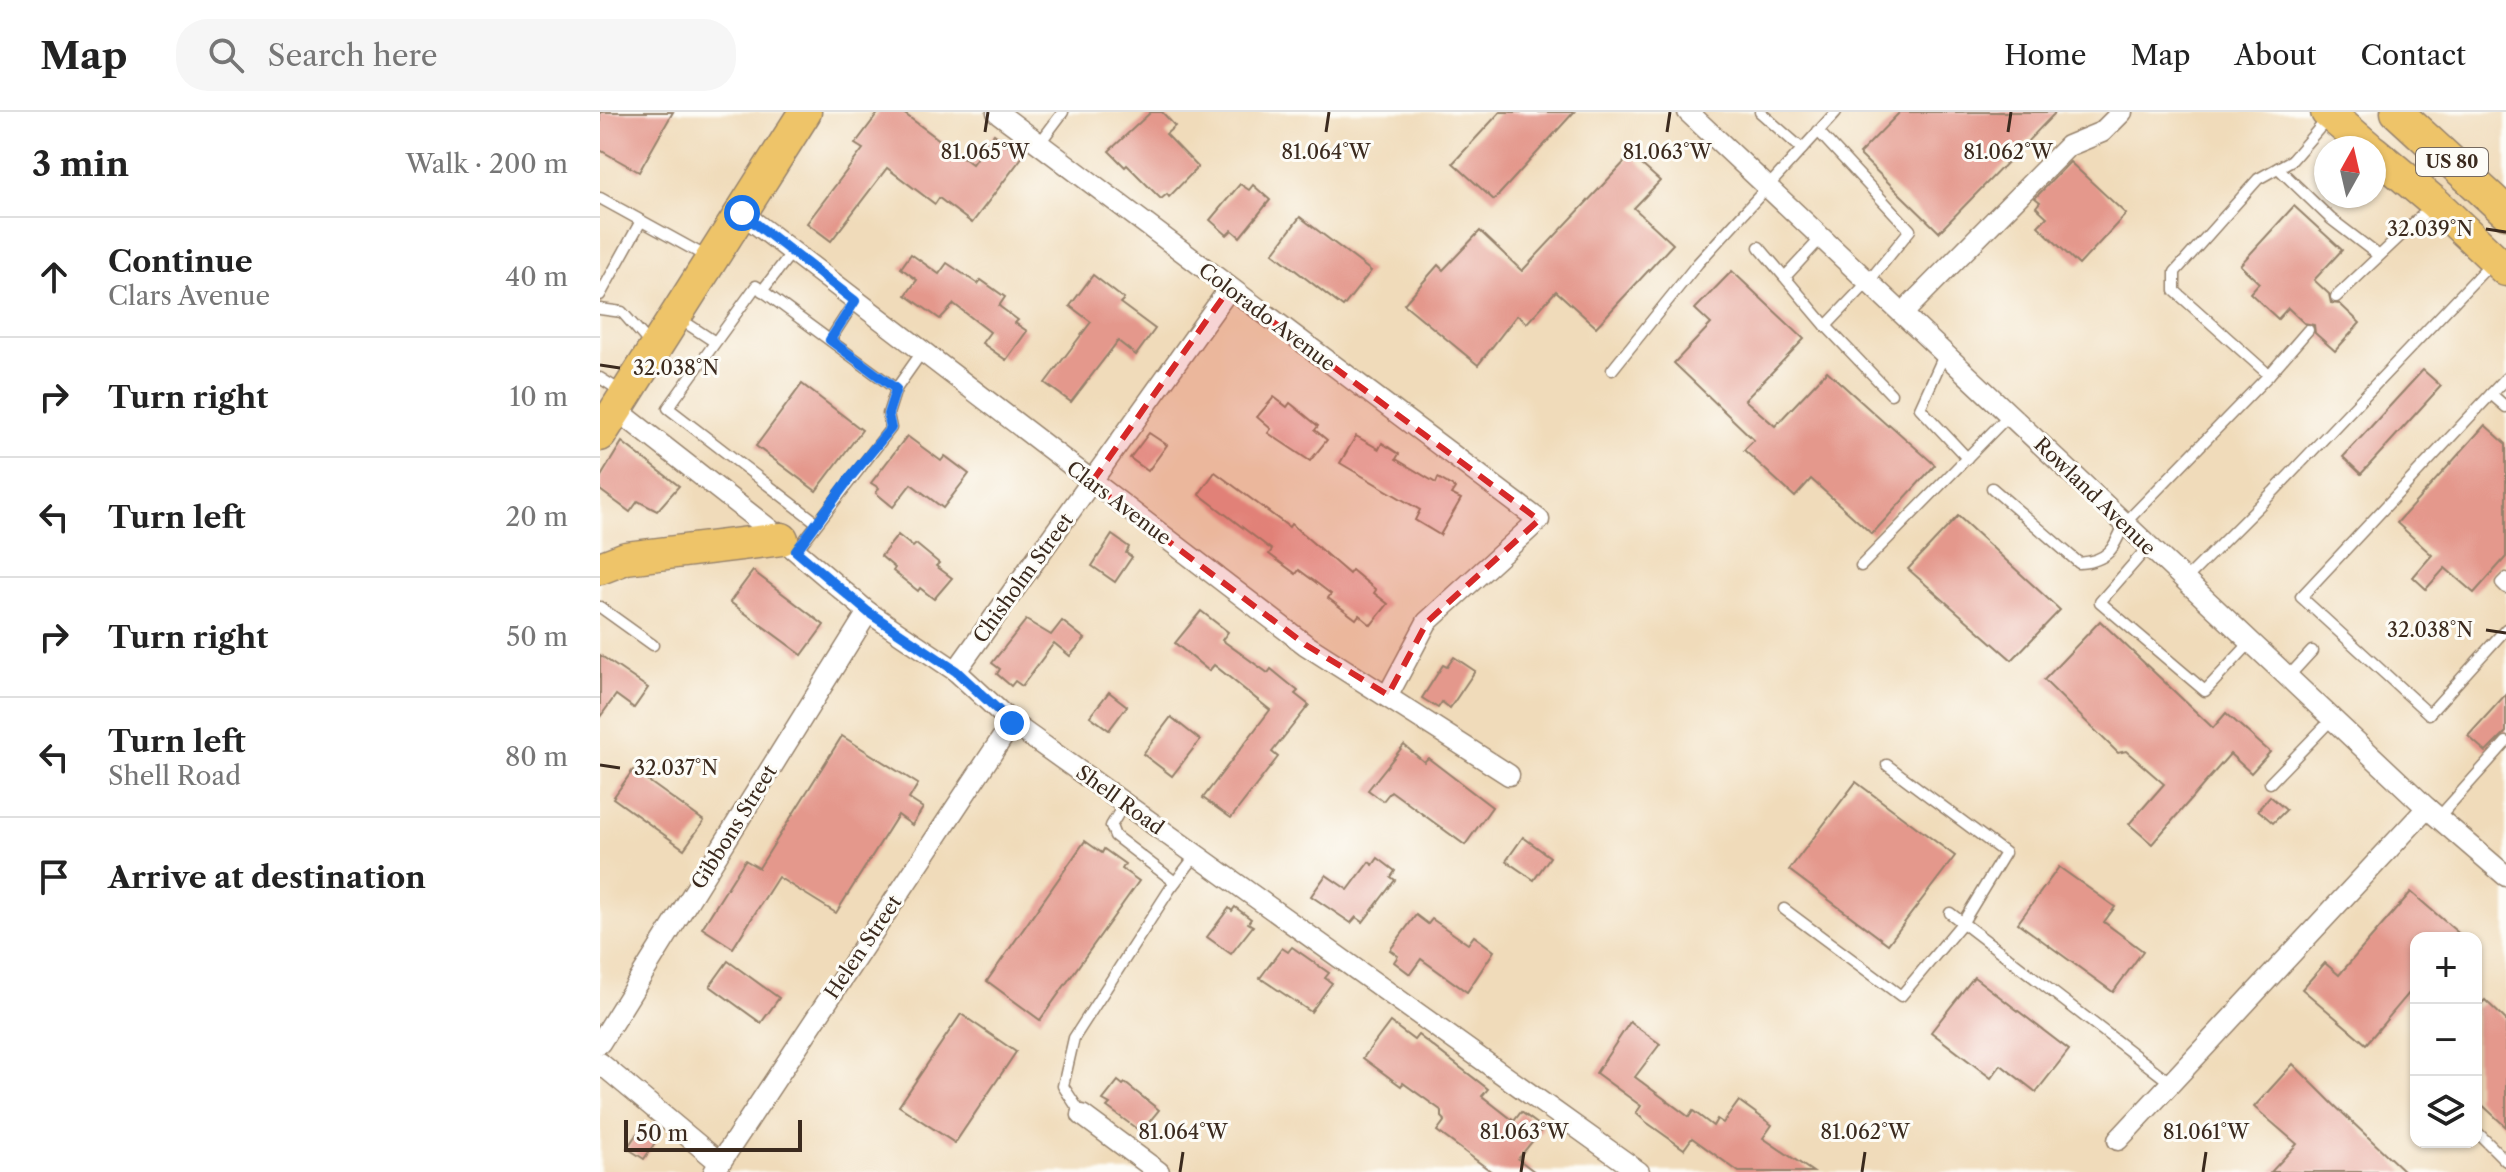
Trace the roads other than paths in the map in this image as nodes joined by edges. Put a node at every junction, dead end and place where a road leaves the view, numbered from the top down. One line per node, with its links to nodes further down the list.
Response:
1 (805, 112): 20 (main road)
2 (997, 112): 12 (street, Colorado Avenue)
3 (1063, 112): 12 (lane)
4 (1688, 112): 16 (street, Rowland Avenue)
5 (1760, 112): 13 (lane)
6 (1836, 112): 10 (lane)
7 (2122, 112): 36 (street)
8 (2397, 112): 19 (main road, US 80)
9 (2328, 114): 11 (main road); 15 (lane)
10 (1818, 131): 13 (lane); 29 (lane)
11 (2355, 136)
12 (1039, 144): 30 (street, Colorado Avenue)
13 (1802, 149): 16 (lane)
14 (2386, 162): 18 (main road, US 80)
15 (2278, 168): 25 (lane); 46 (lane)
16 (1767, 186): 22 (street, Rowland Avenue); 45 (lane)
17 (600, 198): 21 (lane)
18 (2435, 203): 25 (lane); 26 (main road, US 80)
19 (2506, 212)
20 (742, 213): 24 (street, Clars Avenue); 27 (main road)
21 (641, 221): 27 (lane); 32 (lane)
22 (1822, 237): 28 (lane); 29 (street, Rowland Avenue)
23 (1759, 247): 28 (lane)
24 (792, 252): 31 (lane); 34 (street, Clars Avenue)
25 (2378, 255): 33 (lane)
26 (2502, 259): 64 (lane)
27 (712, 260): 37 (main road)
28 (1785, 277): 38 (lane)
29 (1869, 281): 36 (street, Rowland Avenue); 38 (lane)
30 (1229, 289): 55 (street, Chisholm Street); 74 (street, Colorado Avenue)
31 (762, 291): 40 (lane); 41 (lane)
32 (600, 295)
33 (2336, 297)
34 (855, 301): 40 (lane); 43 (street, Clars Avenue)
35 (600, 309): 42 (lane)
36 (1903, 313): 44 (street, Rowland Avenue)
37 (676, 316): 41 (lane); 42 (main road)
38 (1826, 326): 49 (lane)
39 (2308, 330): 46 (lane)
40 (830, 340): 48 (lane)
41 (715, 342): 57 (lane)
42 (655, 349): 51 (main road)
43 (922, 352): 48 (lane); 55 (street, Clars Avenue)
44 (1945, 353): 53 (street, Rowland Avenue); 54 (lane)
45 (1612, 370)
46 (2269, 375): 58 (lane)
47 (2506, 378): 50 (lane)
48 (896, 389): 57 (lane)
49 (1891, 394)
50 (2491, 394): 52 (lane); 68 (lane)
51 (610, 404): 59 (street, Shell Road)
52 (2506, 407)
53 (2009, 415): 54 (lane); 58 (street, Rowland Avenue)
54 (1967, 458): 61 (lane)
55 (1091, 483): 72 (street, Chisholm Street); 74 (street, Clars Avenue)
56 (1992, 488): 58 (lane)
57 (816, 522): 59 (lane)
58 (2124, 524): 60 (street, Rowland Avenue)
59 (789, 545): 62 (main road); 67 (street, Shell Road)
60 (2148, 547): 64 (street, Rowland Avenue); 69 (lane)
61 (1861, 566)
62 (600, 568)
63 (2506, 578): 65 (lane)
64 (2184, 581): 69 (street, Rowland Avenue)
65 (2506, 588)
66 (600, 607): 70 (lane)
67 (868, 612): 72 (street, Shell Road); 89 (street, Gibbons Street)
68 (2506, 629)
69 (2250, 643): 73 (street, Rowland Avenue)
70 (653, 645)
71 (2312, 651): 73 (lane)
72 (956, 671): 76 (street, Shell Road)
73 (2287, 678): 75 (street, Rowland Avenue)
74 (1388, 695): 79 (street, Clars Avenue)
75 (2332, 719): 80 (lane); 82 (street, Rowland Avenue)
76 (1012, 723): 81 (street, Shell Road); 96 (street, Helen Street)
77 (2506, 742): 82 (lane)
78 (1887, 765): 88 (lane)
79 (1509, 775)
80 (2270, 783)
81 (1124, 804): 83 (street, Shell Road); 85 (lane)
82 (2432, 813): 84 (street, Rowland Avenue); 91 (street)
83 (1196, 855): 85 (lane); 97 (street, Shell Road)
84 (2506, 876)
85 (1175, 882): 92 (lane)
86 (1784, 909): 88 (lane)
87 (1950, 913): 88 (lane)
88 (1963, 922): 91 (lane)
89 (600, 1043)
90 (600, 1063): 96 (street)
91 (2171, 1083): 94 (street)
92 (1082, 1115): 98 (street)
93 (2482, 1137): 95 (lane)
94 (2118, 1140)
95 (2506, 1161)
96 (721, 1169)
97 (1637, 1171)
98 (1159, 1172)

